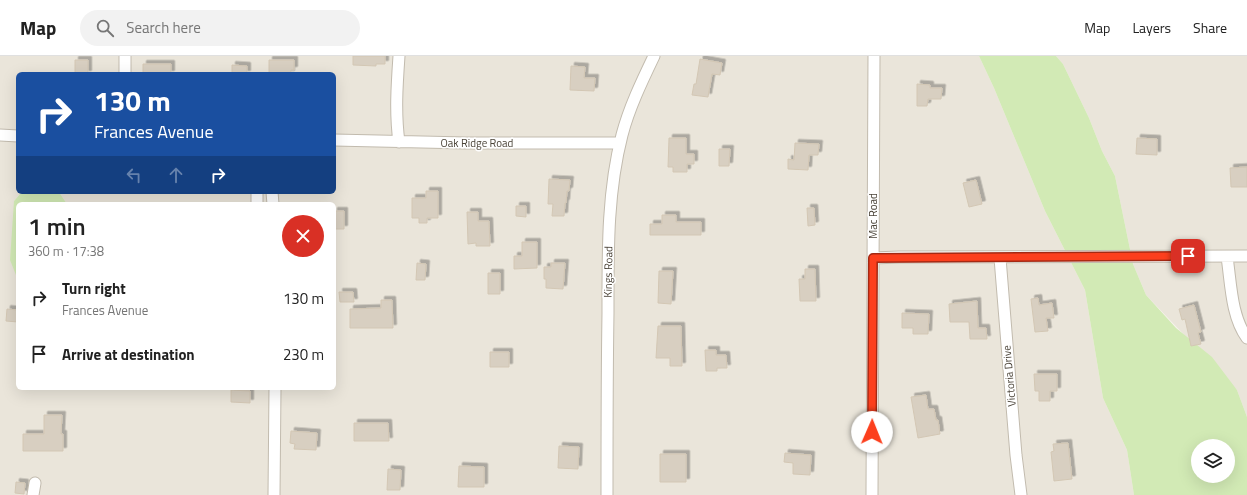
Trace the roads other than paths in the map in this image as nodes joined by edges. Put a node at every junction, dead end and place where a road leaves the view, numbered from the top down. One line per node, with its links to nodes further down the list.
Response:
1 (126, 56): 5 (street)
2 (399, 56): 9 (street)
3 (654, 56): 10 (street, Kings Road)
4 (874, 56): 13 (street, Mac Road)
5 (125, 72)
6 (0, 136): 7 (street)
7 (16, 136)
8 (336, 140): 9 (street, Oak Ridge Road)
9 (399, 142): 10 (street, Oak Ridge Road)
10 (620, 143): 20 (street, Kings Road)
11 (1247, 256): 12 (street)
12 (1227, 257): 14 (street); 15 (street)
13 (873, 258): 14 (street); 21 (street, Mac Road)
14 (1000, 258): 22 (street, Victoria Drive)
15 (1247, 338)
16 (275, 390): 19 (street)
17 (35, 483): 18 (street)
18 (33, 495)
19 (274, 495)
20 (607, 495)
21 (872, 495)
22 (1021, 495)

